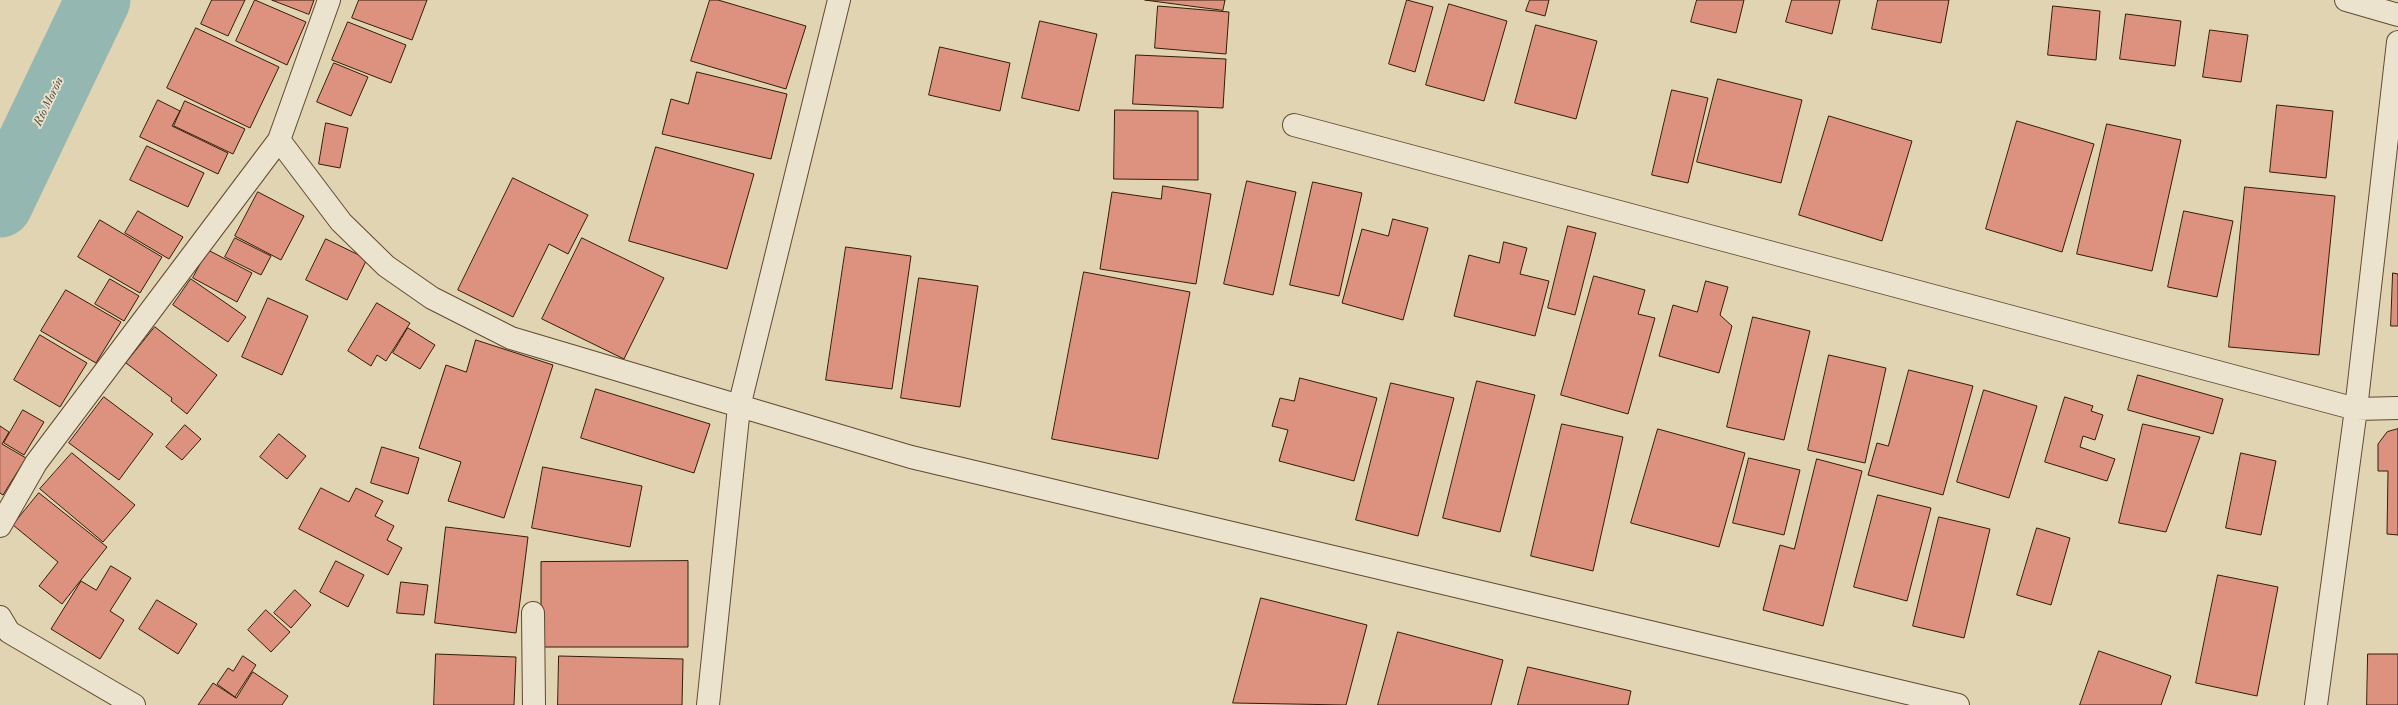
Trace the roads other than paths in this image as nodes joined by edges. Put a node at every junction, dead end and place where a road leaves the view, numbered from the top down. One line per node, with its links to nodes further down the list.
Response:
1 (329, 0): 7 (street)
2 (839, 0): 8 (street)
3 (2346, 0): 4 (street)
4 (2398, 15)
5 (2398, 42): 10 (street)
6 (1294, 125): 10 (street)
7 (280, 140): 8 (street); 11 (street)
8 (739, 407): 16 (street); 17 (street)
9 (2398, 408): 10 (street)
10 (2356, 409): 18 (street)
11 (0, 526)
12 (533, 612): 15 (street)
13 (0, 617): 14 (street)
14 (134, 705)
15 (534, 705)
16 (708, 705)
17 (1958, 705)
18 (2316, 705)

